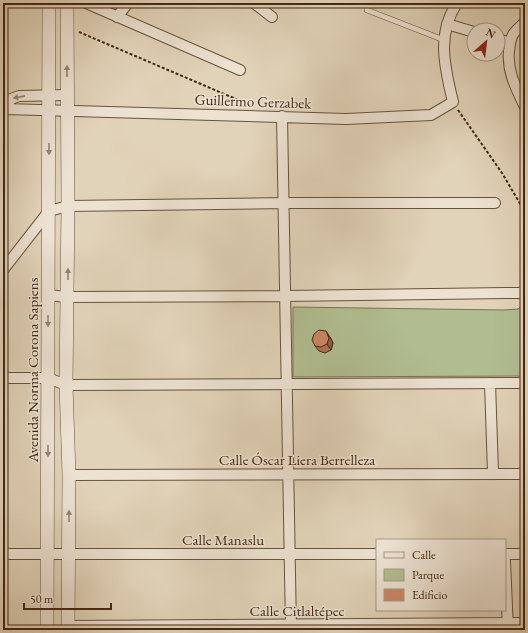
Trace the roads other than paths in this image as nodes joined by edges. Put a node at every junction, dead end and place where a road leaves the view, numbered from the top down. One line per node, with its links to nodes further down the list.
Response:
1 (48, 3): 17 (street, Avenida Norma Corona Sapiens)
2 (68, 3): 18 (street, one-way to 2)
3 (86, 3): 8 (street)
4 (128, 3): 8 (street)
5 (254, 3): 9 (street)
6 (457, 3): 11 (street)
7 (367, 10): 13 (lane)
8 (117, 17): 16 (street)
9 (272, 17)
10 (525, 22): 15 (street)
11 (447, 24): 12 (street); 13 (street)
12 (466, 30)
13 (444, 40): 23 (street, Guillermo Gerzabek)
14 (506, 42): 15 (street)
15 (510, 43): 19 (street)
16 (240, 70)
17 (49, 94): 18 (street); 20 (street, one-way to 20); 21 (street, Avenida Norma Corona Sapiens)
18 (67, 95): 22 (street)
19 (525, 107)
20 (4, 110): 21 (street, Guillermo Gerzabek)
21 (49, 110): 22 (street, Guillermo Gerzabek); 27 (street, Avenida Norma Corona Sapiens, one-way to 27)
22 (67, 110): 23 (street, Guillermo Gerzabek); 26 (street)
23 (282, 116): 24 (street)
24 (284, 203): 25 (street); 26 (street); 31 (street)
25 (495, 203)
26 (68, 206): 27 (street); 32 (street, one-way to 26)
27 (49, 211): 28 (street); 30 (street, Avenida Norma Corona Sapiens)
28 (3, 270)
29 (525, 291): 31 (street)
30 (48, 295): 32 (street); 34 (street, Avenida Norma Corona Sapiens, one-way to 34)
31 (286, 296): 32 (street); 37 (street)
32 (67, 297): 38 (street)
33 (3, 378): 34 (street)
34 (48, 378): 38 (street); 44 (street, Avenida Norma Corona Sapiens, one-way to 44)
35 (490, 383): 36 (street); 37 (street); 40 (street)
36 (525, 383)
37 (287, 384): 38 (street); 39 (street)
38 (66, 385): 42 (street)
39 (289, 474): 40 (street, Calle Óscar Liera Berrelleza); 42 (street, Calle Óscar Liera Berrelleza); 46 (street)
40 (493, 474): 41 (street, Calle Óscar Liera Berrelleza)
41 (525, 474)
42 (69, 475): 45 (street, one-way to 42)
43 (3, 554): 44 (street, Calle Manaslu)
44 (48, 554): 45 (street, Calle Manaslu); 55 (street, Avenida Norma Corona Sapiens)
45 (69, 554): 46 (street, Calle Manaslu); 54 (street)
46 (290, 554): 47 (street, Calle Manaslu); 52 (street)
47 (376, 554)
48 (506, 554): 49 (street)
49 (525, 554)
50 (506, 583): 53 (street)
51 (525, 623): 53 (street, Calle Citlaltépec)
52 (291, 627): 53 (street, Calle Citlaltépec); 54 (street, Calle Citlaltépec)
53 (508, 627)
54 (68, 628)
55 (47, 630)

